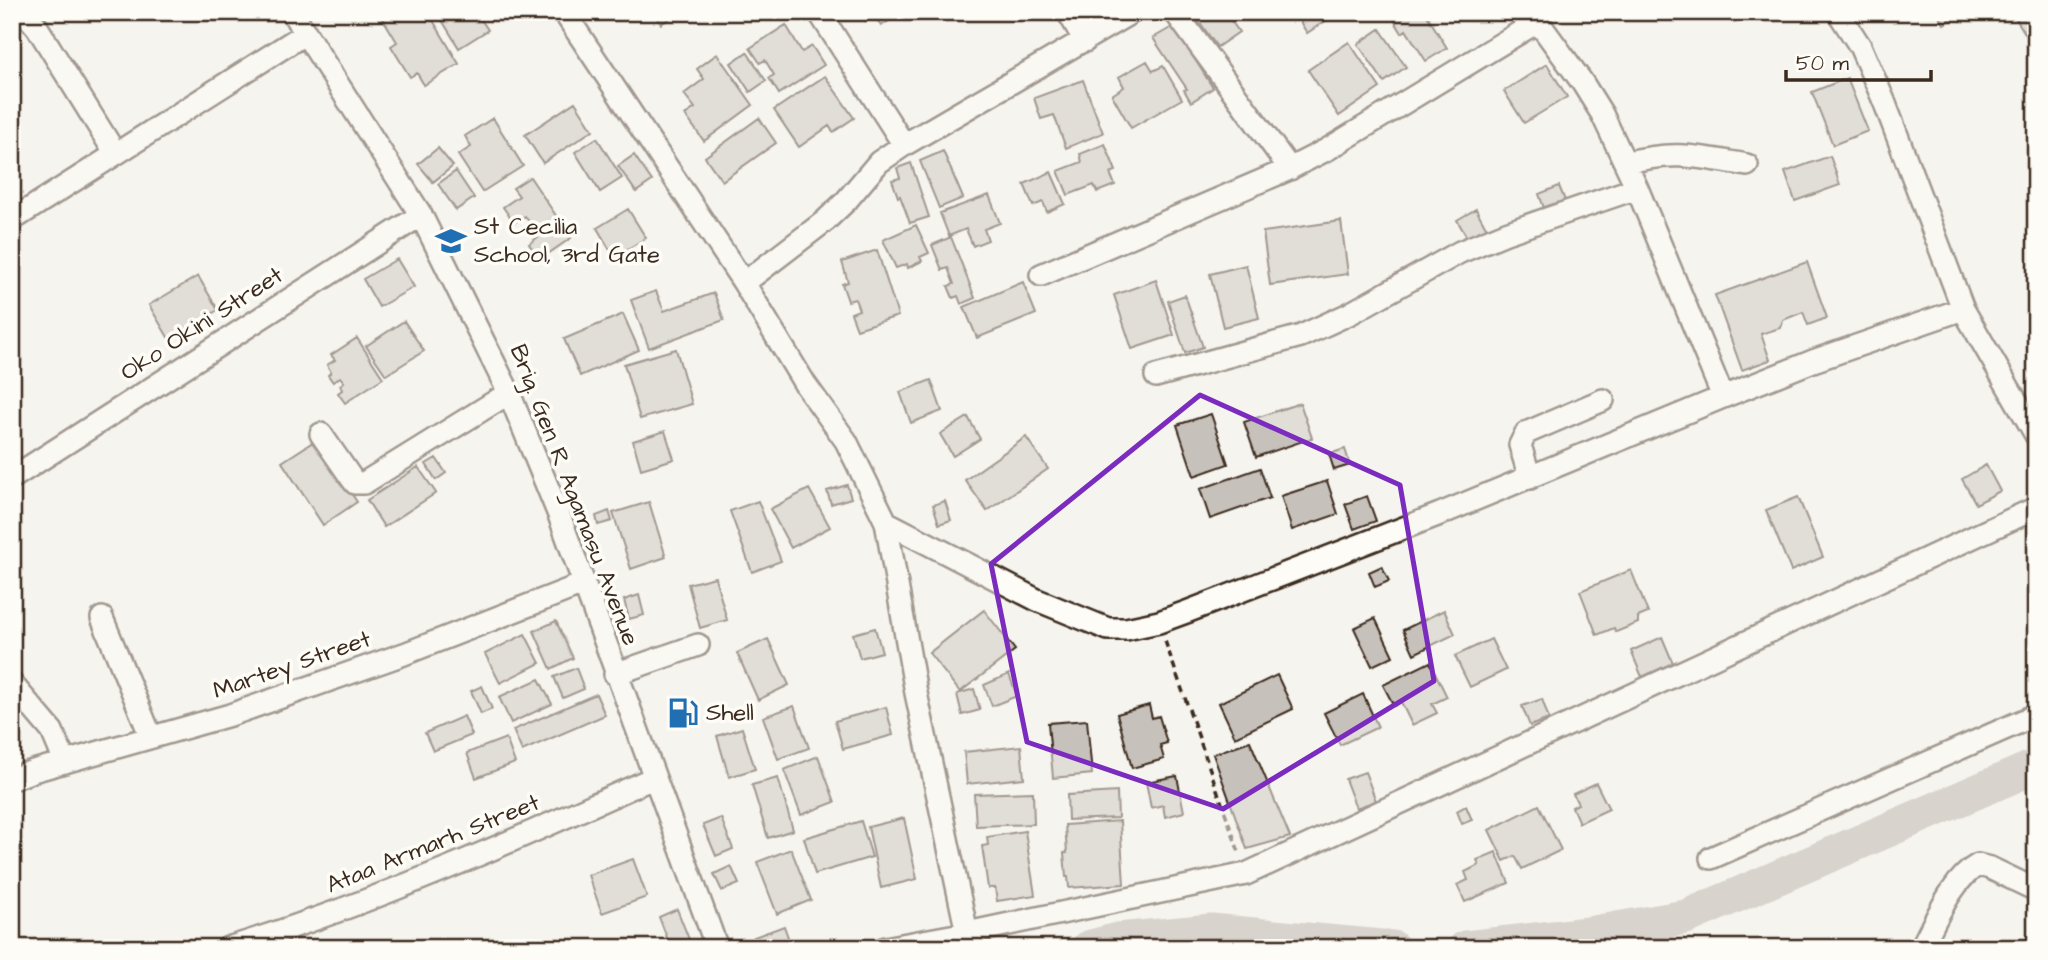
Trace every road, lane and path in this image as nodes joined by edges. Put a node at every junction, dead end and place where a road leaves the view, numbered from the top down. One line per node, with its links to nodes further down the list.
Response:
1 (24, 12): 13 (street)
2 (292, 12): 10 (street, Brig. Gen R Agamasu Avenue)
3 (564, 12): 21 (street)
4 (819, 12): 12 (street)
5 (1068, 12): 11 (street)
6 (1132, 12): 11 (street)
7 (1175, 12): 16 (street)
8 (1838, 12): 22 (street)
9 (1534, 17): 14 (street); 16 (street)
10 (306, 33): 13 (street); 18 (street, Brig. Gen R Agamasu Avenue)
11 (1085, 41): 12 (street)
12 (904, 145): 21 (street)
13 (115, 153): 19 (street)
14 (1625, 163): 15 (street); 17 (street)
15 (1747, 165)
16 (1290, 169): 20 (street)
17 (1637, 188): 23 (street); 25 (street)
18 (421, 215): 24 (street, Brig. Gen R Agamasu Avenue); 29 (street, Oko Okini Street)
19 (12, 220)
20 (1041, 275)
21 (744, 283): 32 (street)
22 (1963, 309): 25 (street); 28 (street)
23 (1156, 376)
24 (509, 393): 27 (street); 33 (street, Brig. Gen R Agamasu Avenue)
25 (1723, 397): 30 (street)
26 (1603, 400): 30 (street)
27 (321, 435)
28 (2036, 435)
29 (12, 478)
30 (1530, 478): 35 (street)
31 (2036, 508): 45 (street)
32 (886, 522): 35 (street); 47 (street)
33 (583, 584): 37 (street, Brig. Gen R Agamasu Avenue); 40 (street, Martey Street)
34 (102, 618): 40 (street)
35 (1159, 622): 45 (path)
36 (698, 645): 37 (street)
37 (615, 674): 42 (street, Brig. Gen R Agamasu Avenue)
38 (12, 684): 41 (street)
39 (2036, 715): 44 (street)
40 (151, 737): 41 (street, Martey Street)
41 (65, 761): 43 (street, Martey Street)
42 (653, 778): 48 (street, Ataa Armarh Street); 49 (street, Brig. Gen R Agamasu Avenue)
43 (12, 779)
44 (1711, 858)
45 (1246, 874): 47 (street)
46 (2036, 890): 51 (street)
47 (967, 933): 50 (street)
48 (228, 948)
49 (717, 948)
50 (885, 948)
51 (1921, 948)

